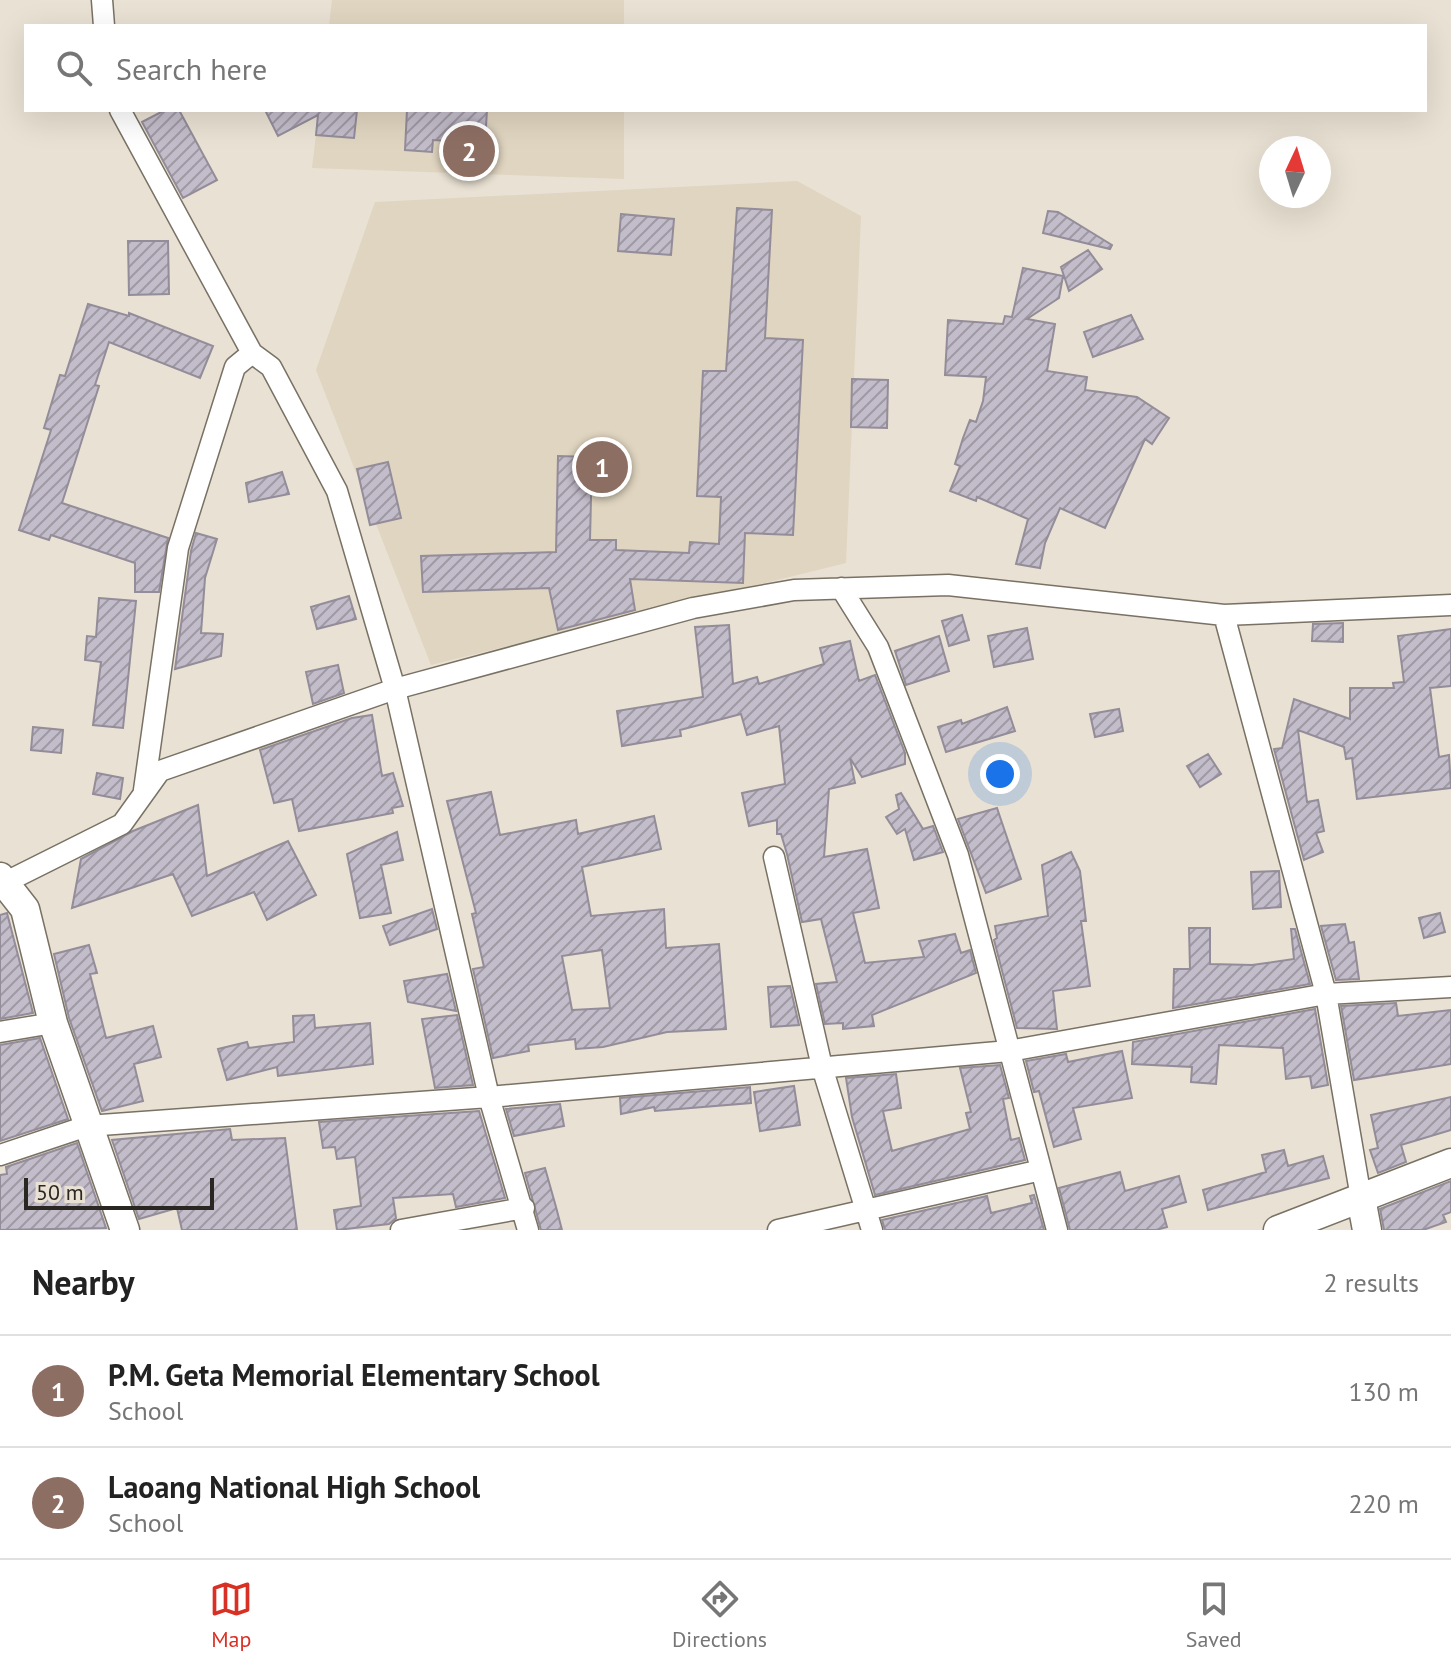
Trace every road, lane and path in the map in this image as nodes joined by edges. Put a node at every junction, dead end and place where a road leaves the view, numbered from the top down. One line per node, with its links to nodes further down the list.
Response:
1 (102, 0): 2 (street)
2 (104, 24)
3 (121, 112): 4 (street)
4 (252, 353): 8 (street); 9 (street)
5 (841, 588): 7 (street); 8 (street); 16 (street)
6 (1451, 605): 7 (street)
7 (1224, 615): 13 (street)
8 (395, 689): 9 (street); 18 (street)
9 (143, 792): 11 (street)
10 (774, 857): 17 (street)
11 (3, 880): 14 (street)
12 (1451, 987): 13 (street)
13 (1326, 994): 16 (street); 23 (street)
14 (53, 1023): 15 (street); 19 (street)
15 (0, 1032)
16 (1009, 1051): 17 (street); 22 (street)
17 (822, 1067): 18 (street); 25 (street)
18 (489, 1097): 19 (street); 24 (street)
19 (87, 1126): 20 (street); 26 (street)
20 (0, 1155)
21 (1451, 1163): 23 (street)
22 (1041, 1170): 25 (street); 31 (street)
23 (1361, 1198): 32 (street); 33 (street)
24 (524, 1208): 27 (street); 28 (street)
25 (865, 1209): 29 (street); 30 (street)
26 (125, 1230)
27 (401, 1230)
28 (528, 1230)
29 (778, 1230)
30 (872, 1230)
31 (1057, 1230)
32 (1278, 1230)
33 (1367, 1230)

